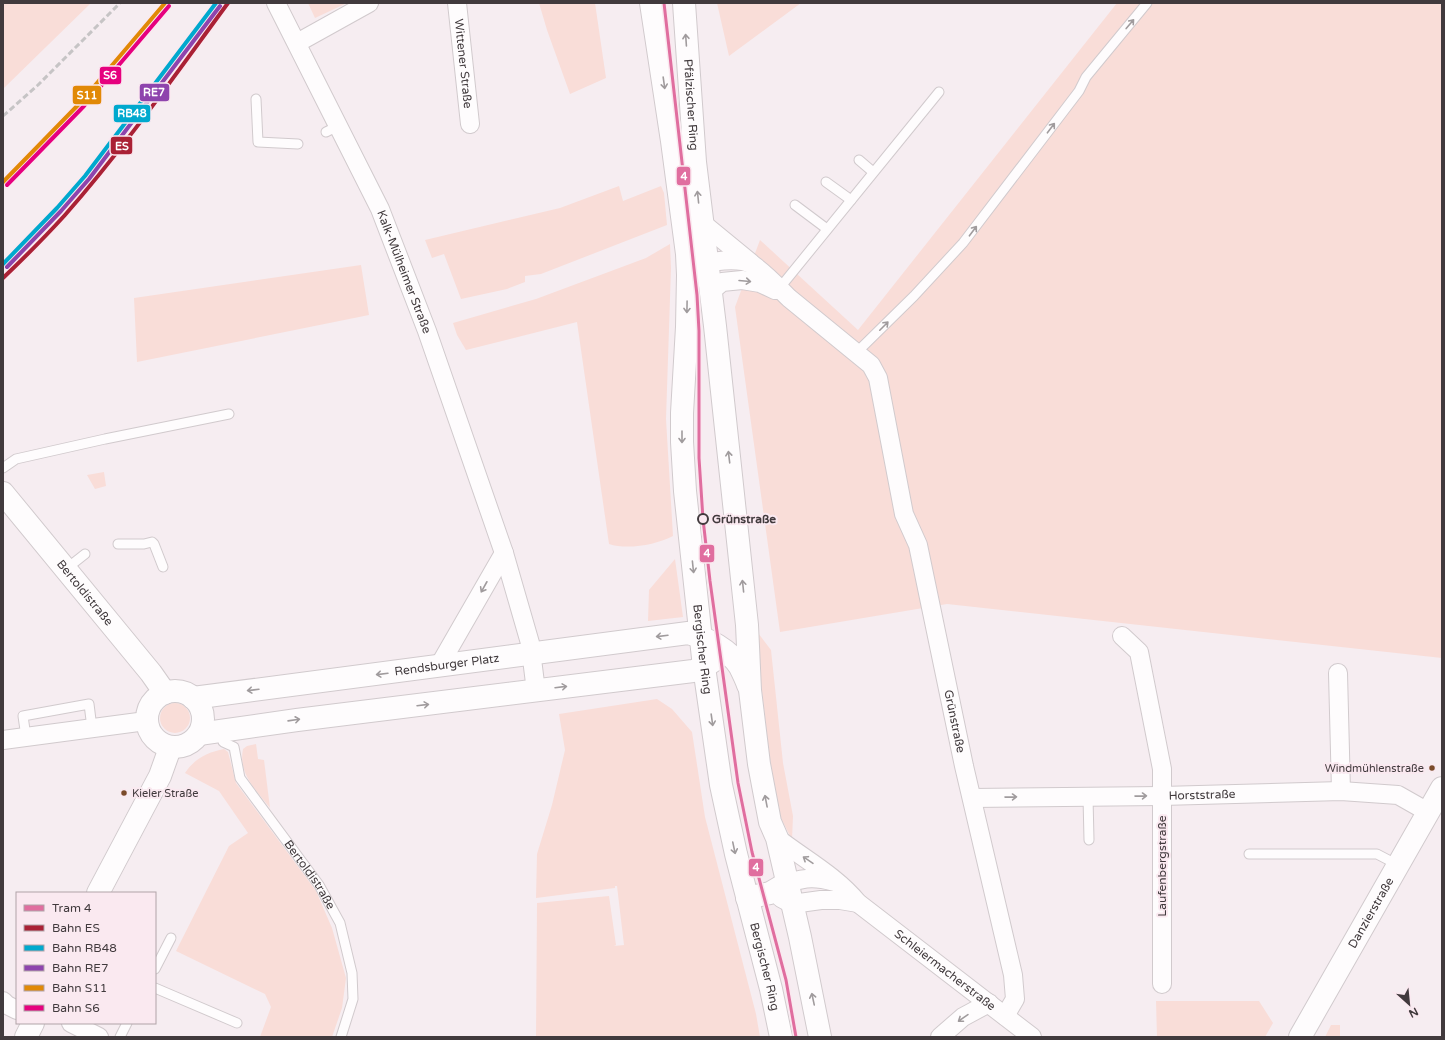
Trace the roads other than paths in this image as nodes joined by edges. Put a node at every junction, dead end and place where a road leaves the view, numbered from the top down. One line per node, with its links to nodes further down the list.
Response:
1 (276, 3): 7 (street, Kalk-Mülheimer Straße)
2 (369, 3): 7 (street)
3 (456, 3): 10 (street, Wittener Straße)
4 (652, 3): 22 (street, Pfälzischer Ring, one-way to 22)
5 (684, 3): 19 (street, Pfälzischer Ring, one-way to 5)
6 (1147, 3): 24 (lane, one-way to 6)
7 (297, 43): 29 (street, Kalk-Mülheimer Straße)
8 (938, 92): 13 (lane)
9 (256, 99): 12 (lane)
10 (470, 124)
11 (889, 137): 13 (lane)
12 (298, 144)
13 (897, 144): 15 (lane)
14 (859, 160): 15 (lane)
15 (873, 172): 17 (lane)
16 (826, 182): 17 (lane)
17 (850, 200): 20 (lane)
18 (794, 205): 20 (lane)
19 (701, 222): 21 (street, Grünstraße); 22 (street, Pfälzischer Ring)
20 (827, 230): 23 (lane)
21 (751, 264): 22 (street); 23 (street, Grünstraße)
22 (700, 272): 23 (street, Grünstraße, one-way to 23); 33 (street, one-way to 22); 34 (street, Bergischer Ring, one-way to 34)
23 (782, 292): 24 (street, Grünstraße)
24 (856, 353): 56 (street, Grünstraße)
25 (229, 414): 26 (lane)
26 (3, 468)
27 (3, 493): 32 (street, Bertoldistraße)
28 (118, 544): 31 (lane)
29 (504, 553): 37 (street, Kalk-Mülheimer Straße); 38 (street, one-way to 38)
30 (85, 554): 32 (lane)
31 (163, 567)
32 (66, 569): 43 (street, Bertoldistraße)
33 (747, 625): 36 (street); 41 (street)
34 (701, 636): 36 (street); 37 (street, Rendsburger Platz, one-way to 37); 39 (street, Bergischer Ring)
35 (1122, 636): 54 (street, Laufenbergstraße)
36 (726, 652): 39 (street); 41 (street)
37 (532, 653): 38 (street, Rendsburger Platz); 42 (street, Kalk-Mülheimer Straße)
38 (439, 666): 44 (street, Rendsburger Platz, one-way to 44)
39 (704, 668): 42 (street, one-way to 39); 65 (street, Bergischer Ring, one-way to 65)
40 (1338, 673): 53 (street)
41 (750, 690): 58 (street, one-way to 41)
42 (536, 691): 47 (street, one-way to 42)
43 (165, 693): 44 (street); 45 (street)
44 (193, 698): 48 (street)
45 (146, 721): 46 (street); 51 (street)
46 (92, 728): 49 (street); 49 (lane)
47 (222, 730): 48 (street); 83 (lane, Bertoldistraße)
48 (199, 734): 51 (street)
49 (26, 737): 50 (street)
50 (3, 740)
51 (170, 748): 64 (street)
52 (1442, 788): 57 (street, Danzierstraße)
53 (1341, 791): 54 (street, Horststraße); 57 (street, Horststraße)
54 (1162, 796): 55 (street, Horststraße, one-way to 54); 70 (street, Laufenbergstraße)
55 (1088, 797): 56 (street, Horststraße, one-way to 55); 59 (lane)
56 (972, 798): 75 (street, Grünstraße)
57 (1428, 812): 61 (street, Danzierstraße)
58 (777, 838): 62 (street, Schleiermacherstraße, one-way to 58); 63 (street)
59 (1089, 840)
60 (1249, 854): 61 (lane)
61 (1398, 865): 88 (street, Danzierstraße)
62 (838, 883): 63 (street, Schleiermacherstraße); 66 (street, Schleiermacherstraße)
63 (779, 888): 65 (street); 67 (street)
64 (99, 892)
65 (747, 898): 84 (street, Bergischer Ring)
66 (858, 903): 67 (street, Schleiermacherstraße); 73 (street, Schleiermacherstraße)
67 (792, 904): 85 (street, one-way to 67)
68 (170, 938): 69 (lane)
69 (156, 968)
70 (1162, 984)
71 (156, 988): 76 (lane)
72 (3, 1001): 74 (street)
73 (989, 1003): 75 (street, Schleiermacherstraße); 86 (street, one-way to 86)
74 (16, 1010)
75 (1005, 1016): 87 (street, Schleiermacherstraße)
76 (237, 1023)
77 (32, 1024): 80 (street)
78 (73, 1024): 81 (street)
79 (126, 1024): 82 (lane)
80 (26, 1037)
81 (99, 1037)
82 (120, 1037)
83 (341, 1037)
84 (781, 1037)
85 (820, 1037)
86 (940, 1037)
87 (1032, 1037)
88 (1300, 1037)

